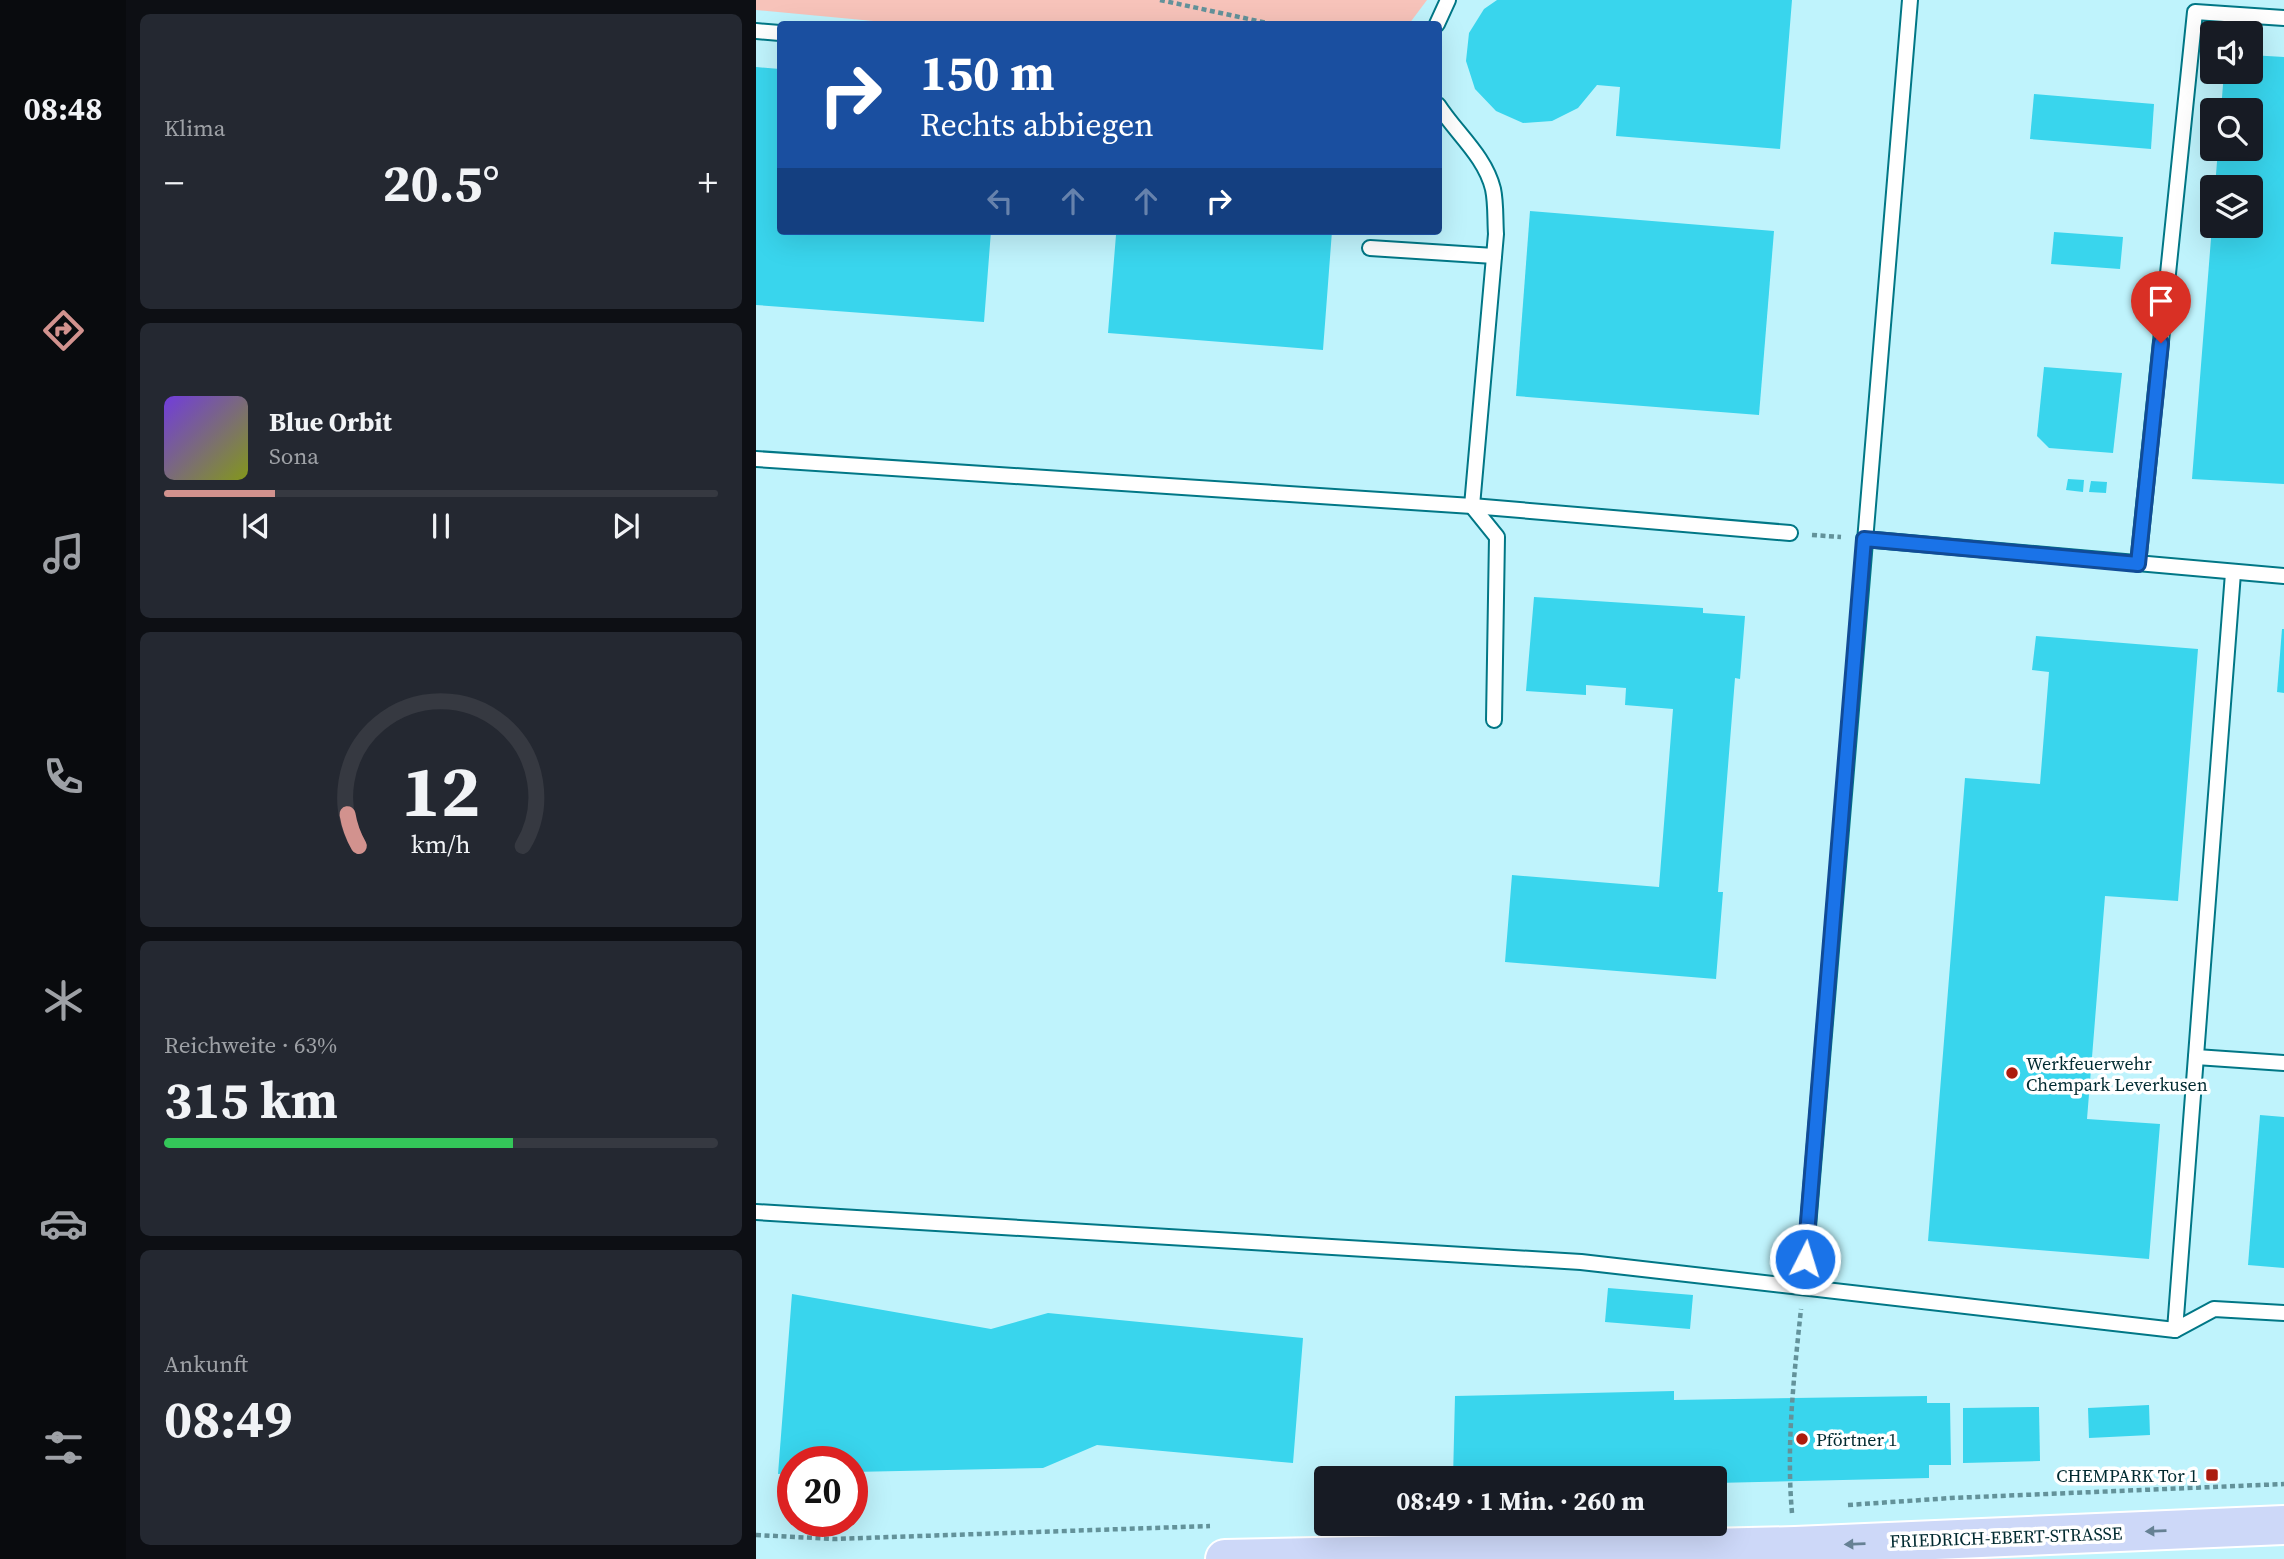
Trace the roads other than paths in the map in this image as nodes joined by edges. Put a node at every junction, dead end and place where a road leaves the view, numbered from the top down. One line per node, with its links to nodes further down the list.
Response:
1 (1448, 0): 4 (lane)
2 (1910, 0): 13 (lane)
3 (2284, 18): 14 (lane)
4 (1438, 21)
5 (756, 31): 6 (lane)
6 (777, 33)
7 (1442, 111): 9 (lane)
8 (1370, 248): 9 (lane)
9 (1494, 256): 11 (lane)
10 (756, 458): 11 (lane)
11 (1472, 506): 12 (lane); 17 (lane)
12 (1790, 533)
13 (1864, 539): 14 (lane); 21 (lane)
14 (2138, 564): 15 (lane)
15 (2233, 573): 16 (lane); 18 (lane)
16 (2284, 576)
17 (1494, 720)
18 (2196, 1057): 19 (lane); 23 (lane)
19 (2284, 1063)
20 (756, 1212): 21 (lane)
21 (1803, 1287): 23 (lane)
22 (2284, 1313): 23 (lane)
23 (2175, 1329)
24 (2284, 1525): 25 (main road, FRIEDRICH-EBERT-STRASSE, one-way to 25)
25 (1224, 1542)

